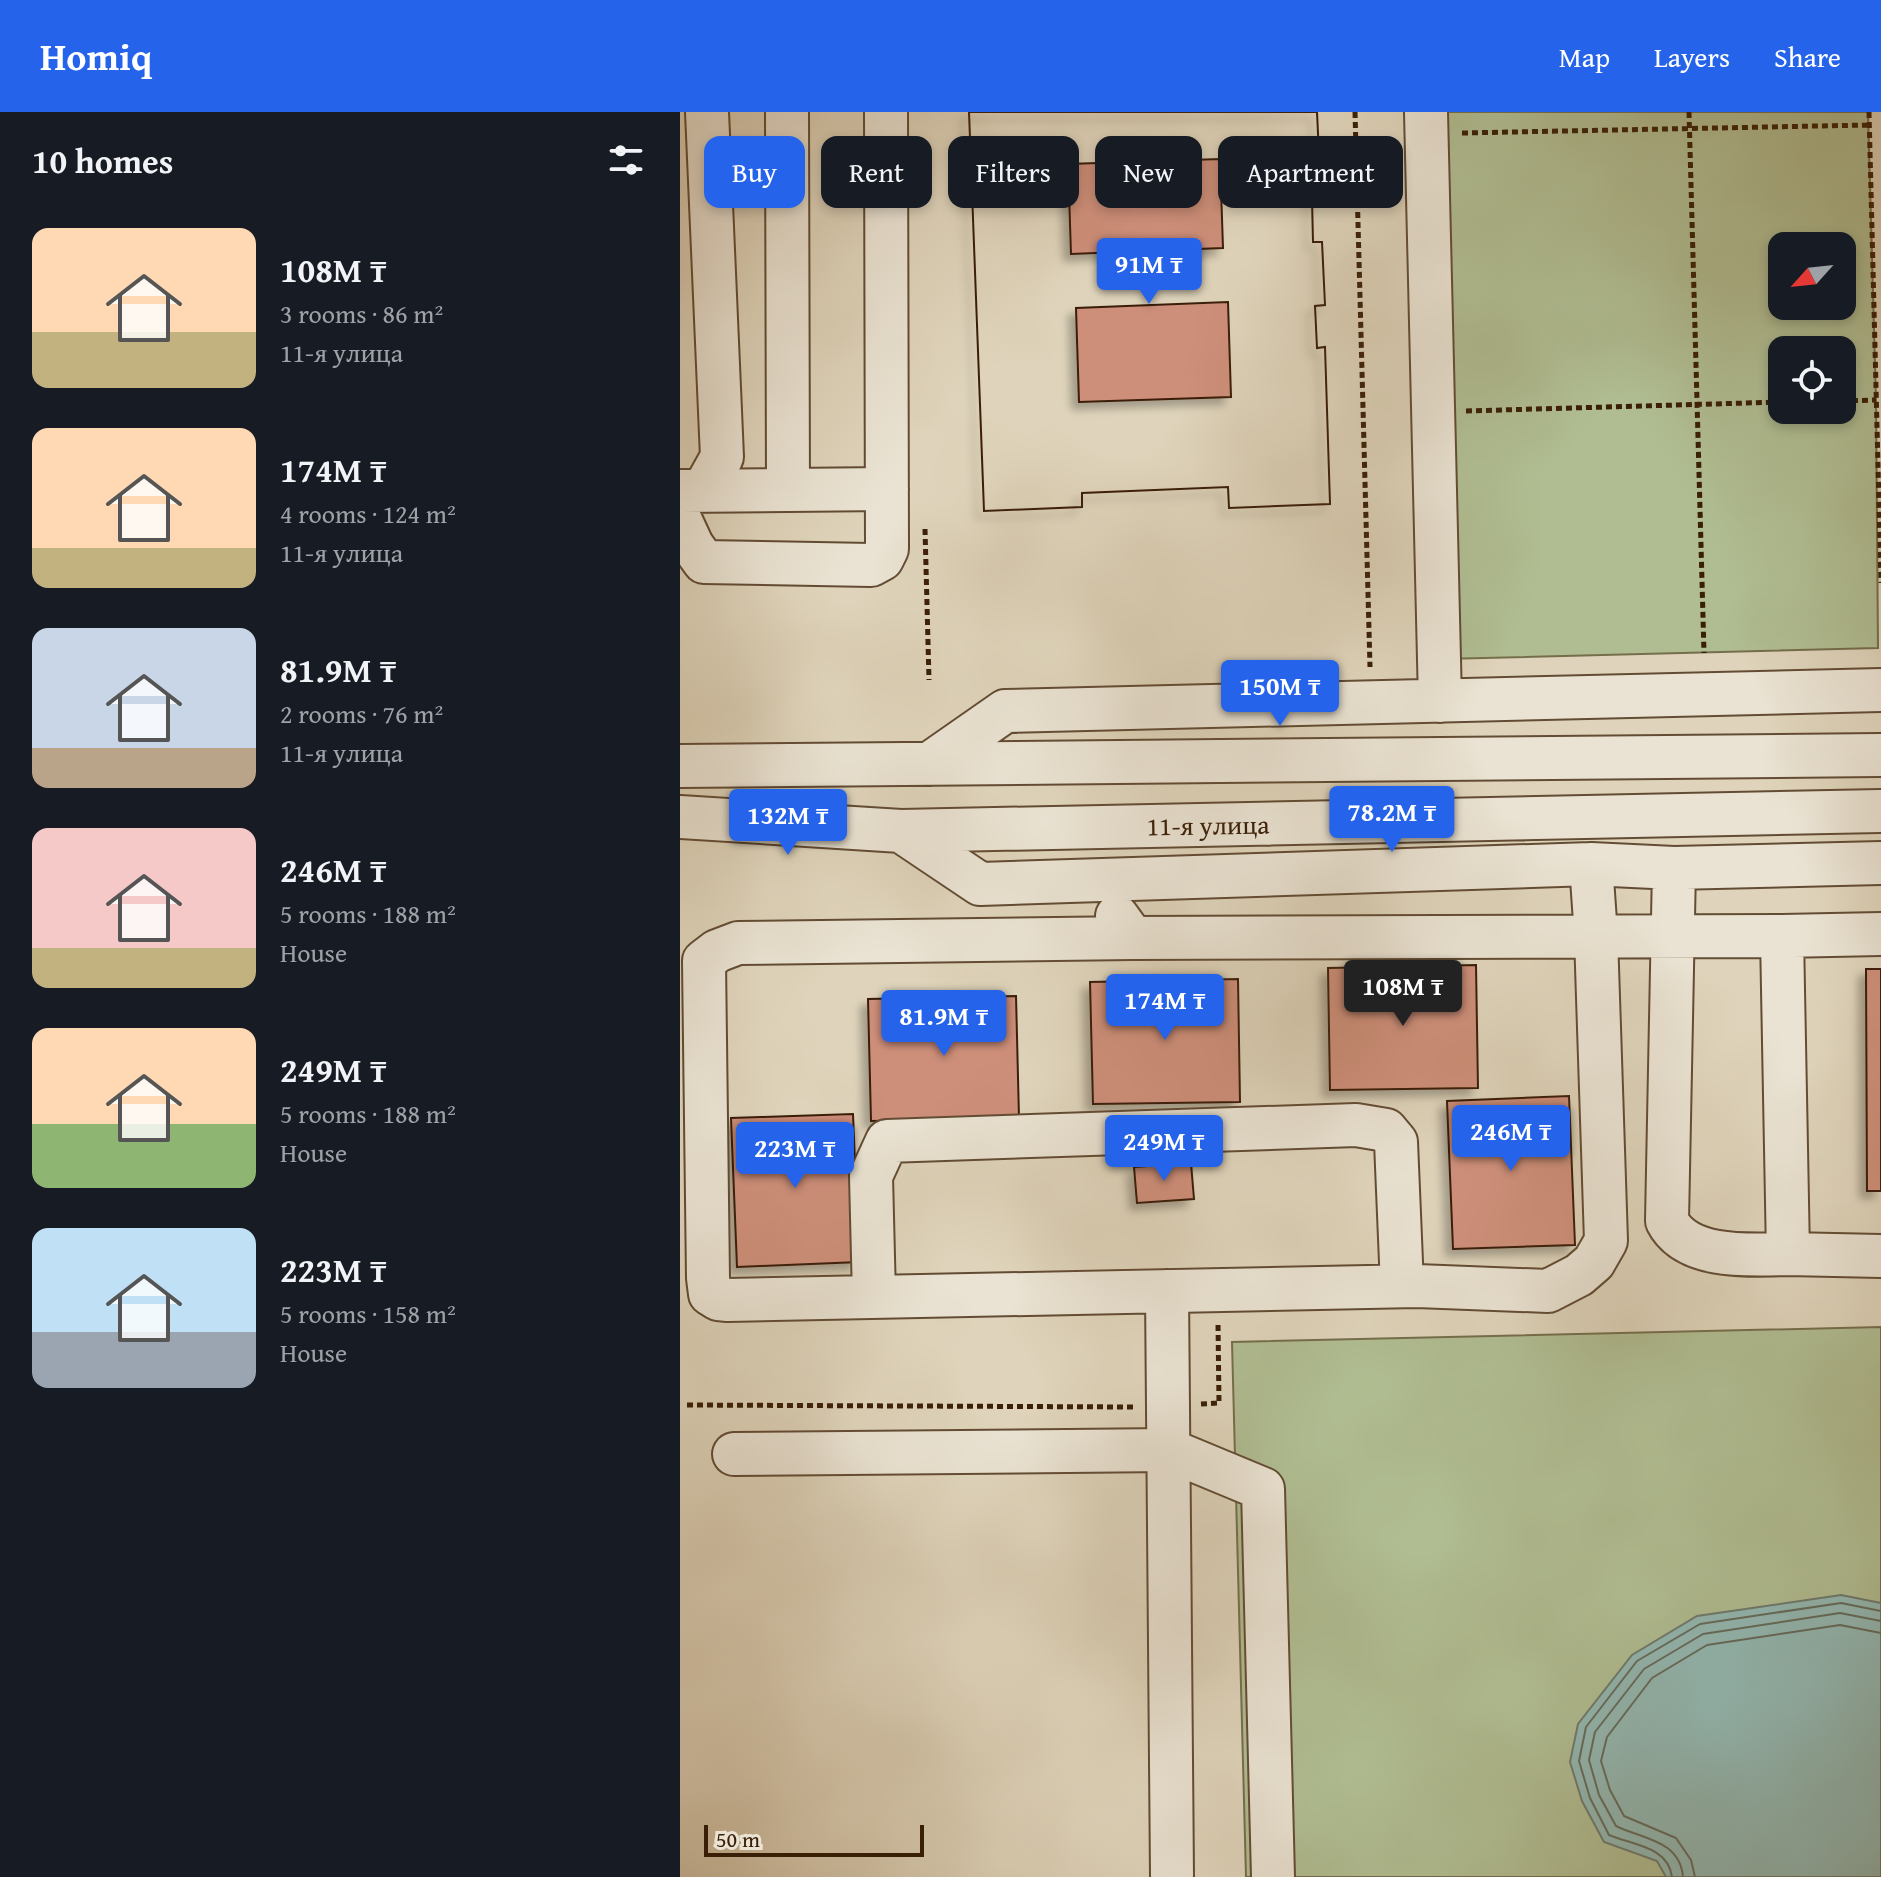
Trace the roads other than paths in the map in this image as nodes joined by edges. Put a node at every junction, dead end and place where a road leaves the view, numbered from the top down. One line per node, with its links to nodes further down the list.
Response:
1 (707, 112): 7 (street)
2 (787, 112): 6 (street)
3 (886, 112): 5 (street)
4 (1426, 123): 9 (street)
5 (887, 489): 6 (street); 7 (street)
6 (788, 490): 7 (street)
7 (688, 500)
8 (1881, 690): 9 (street)
9 (1440, 701): 11 (street)
10 (1881, 755): 11 (street)
11 (929, 764): 12 (street)
12 (680, 766)
13 (1881, 811): 15 (street, 11-я улица)
14 (680, 817): 15 (street, 11-я улица)
15 (901, 831): 19 (street)
16 (1881, 863): 18 (street)
17 (1591, 864): 18 (street); 19 (street); 21 (street)
18 (1674, 868): 22 (street)
19 (1094, 882): 24 (street)
20 (1881, 934): 23 (street)
21 (1596, 936): 22 (street); 24 (street); 27 (street)
22 (1672, 936): 23 (street); 25 (street)
23 (1782, 936): 25 (street)
24 (1133, 938): 29 (street)
25 (1788, 1254): 26 (street)
26 (1881, 1256)
27 (1402, 1286): 28 (street); 29 (street)
28 (1167, 1291): 29 (street); 30 (street)
29 (874, 1297)
30 (1169, 1450): 31 (street); 32 (street); 33 (street)
31 (734, 1454)
32 (1172, 1877)
33 (1273, 1877)

